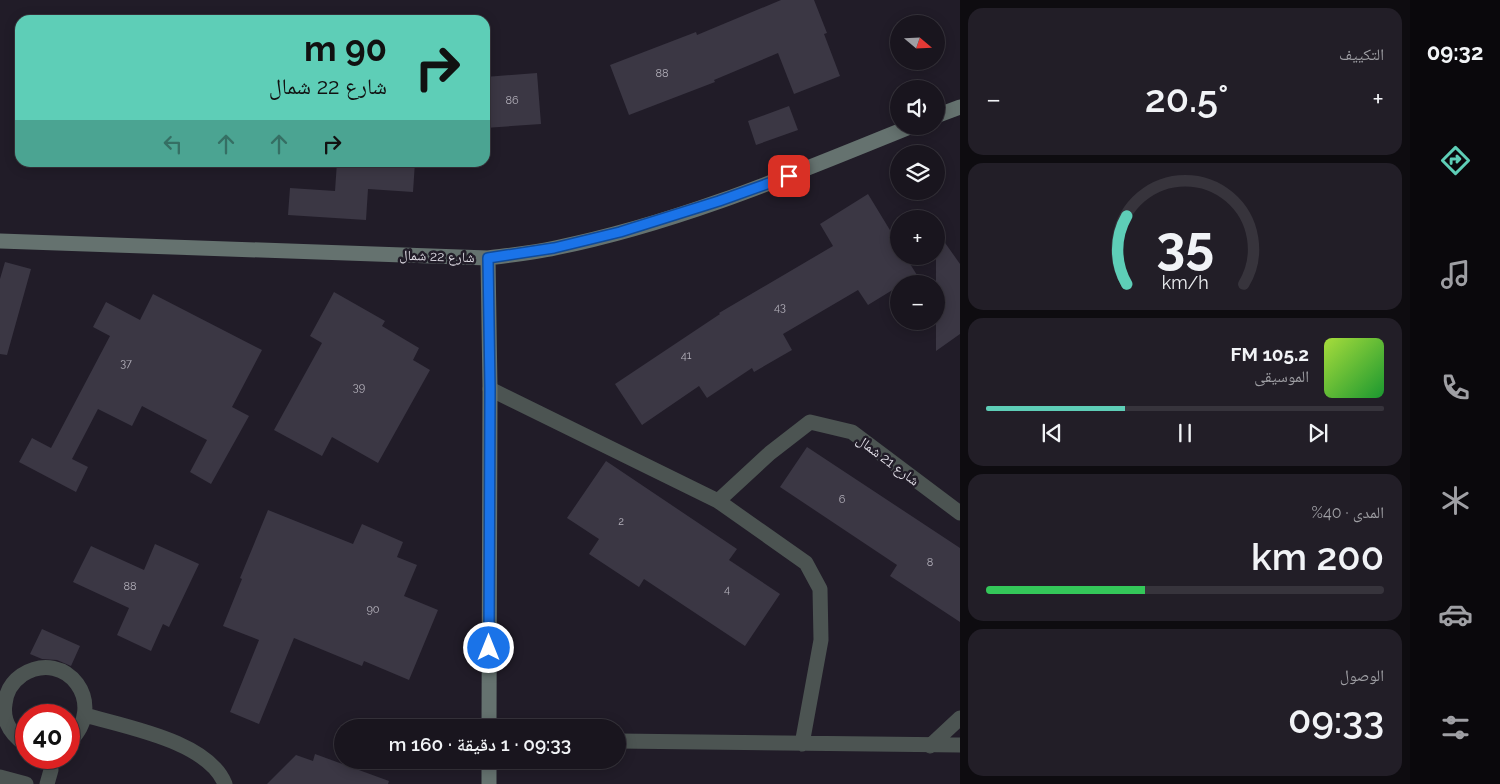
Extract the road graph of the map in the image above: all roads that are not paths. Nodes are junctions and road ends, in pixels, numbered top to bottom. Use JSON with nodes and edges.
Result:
{"nodes":[{"id":1,"x":960,"y":107,"type":"edge"},
{"id":2,"x":945,"y":113,"type":"edge"},
{"id":3,"x":890,"y":135,"type":"edge"},
{"id":4,"x":0,"y":241,"type":"edge"},
{"id":5,"x":488,"y":258,"type":"junction"},
{"id":6,"x":490,"y":389,"type":"junction"},
{"id":7,"x":718,"y":501,"type":"junction"},
{"id":8,"x":960,"y":513,"type":"edge"},
{"id":9,"x":2,"y":709,"type":"edge"},
{"id":10,"x":85,"y":715,"type":"junction"},
{"id":11,"x":960,"y":718,"type":"edge"},
{"id":12,"x":489,"y":719,"type":"edge"},
{"id":13,"x":80,"y":728,"type":"edge"},
{"id":14,"x":15,"y":737,"type":"edge"},
{"id":15,"x":626,"y":741,"type":"edge"},
{"id":16,"x":802,"y":744,"type":"junction"},
{"id":17,"x":960,"y":745,"type":"edge"},
{"id":18,"x":930,"y":746,"type":"junction"},
{"id":19,"x":51,"y":769,"type":"edge"},
{"id":20,"x":489,"y":769,"type":"edge"},
{"id":21,"x":0,"y":777,"type":"edge"},
{"id":22,"x":26,"y":784,"type":"edge"},
{"id":23,"x":47,"y":784,"type":"edge"},
{"id":24,"x":225,"y":784,"type":"edge"},
{"id":25,"x":489,"y":784,"type":"edge"}],
"edges":[{"from":1,"to":2,"type":"street"},
{"from":3,"to":5,"type":"street","name":"شارع 22 شمال"},
{"from":4,"to":5,"type":"street","name":"شارع 22 شمال"},
{"from":5,"to":6,"type":"street"},
{"from":6,"to":7,"type":"street"},
{"from":6,"to":12,"type":"street"},
{"from":7,"to":8,"type":"street","name":"شارع 21 شمال"},
{"from":7,"to":16,"type":"street"},
{"from":9,"to":10,"type":"street"},
{"from":9,"to":14,"type":"street"},
{"from":10,"to":13,"type":"street"},
{"from":10,"to":24,"type":"street"},
{"from":11,"to":18,"type":"street"},
{"from":15,"to":16,"type":"street"},
{"from":16,"to":18,"type":"street"},
{"from":17,"to":18,"type":"street"},
{"from":19,"to":23,"type":"street"},
{"from":20,"to":25,"type":"street"},
{"from":21,"to":22,"type":"street"}]}
